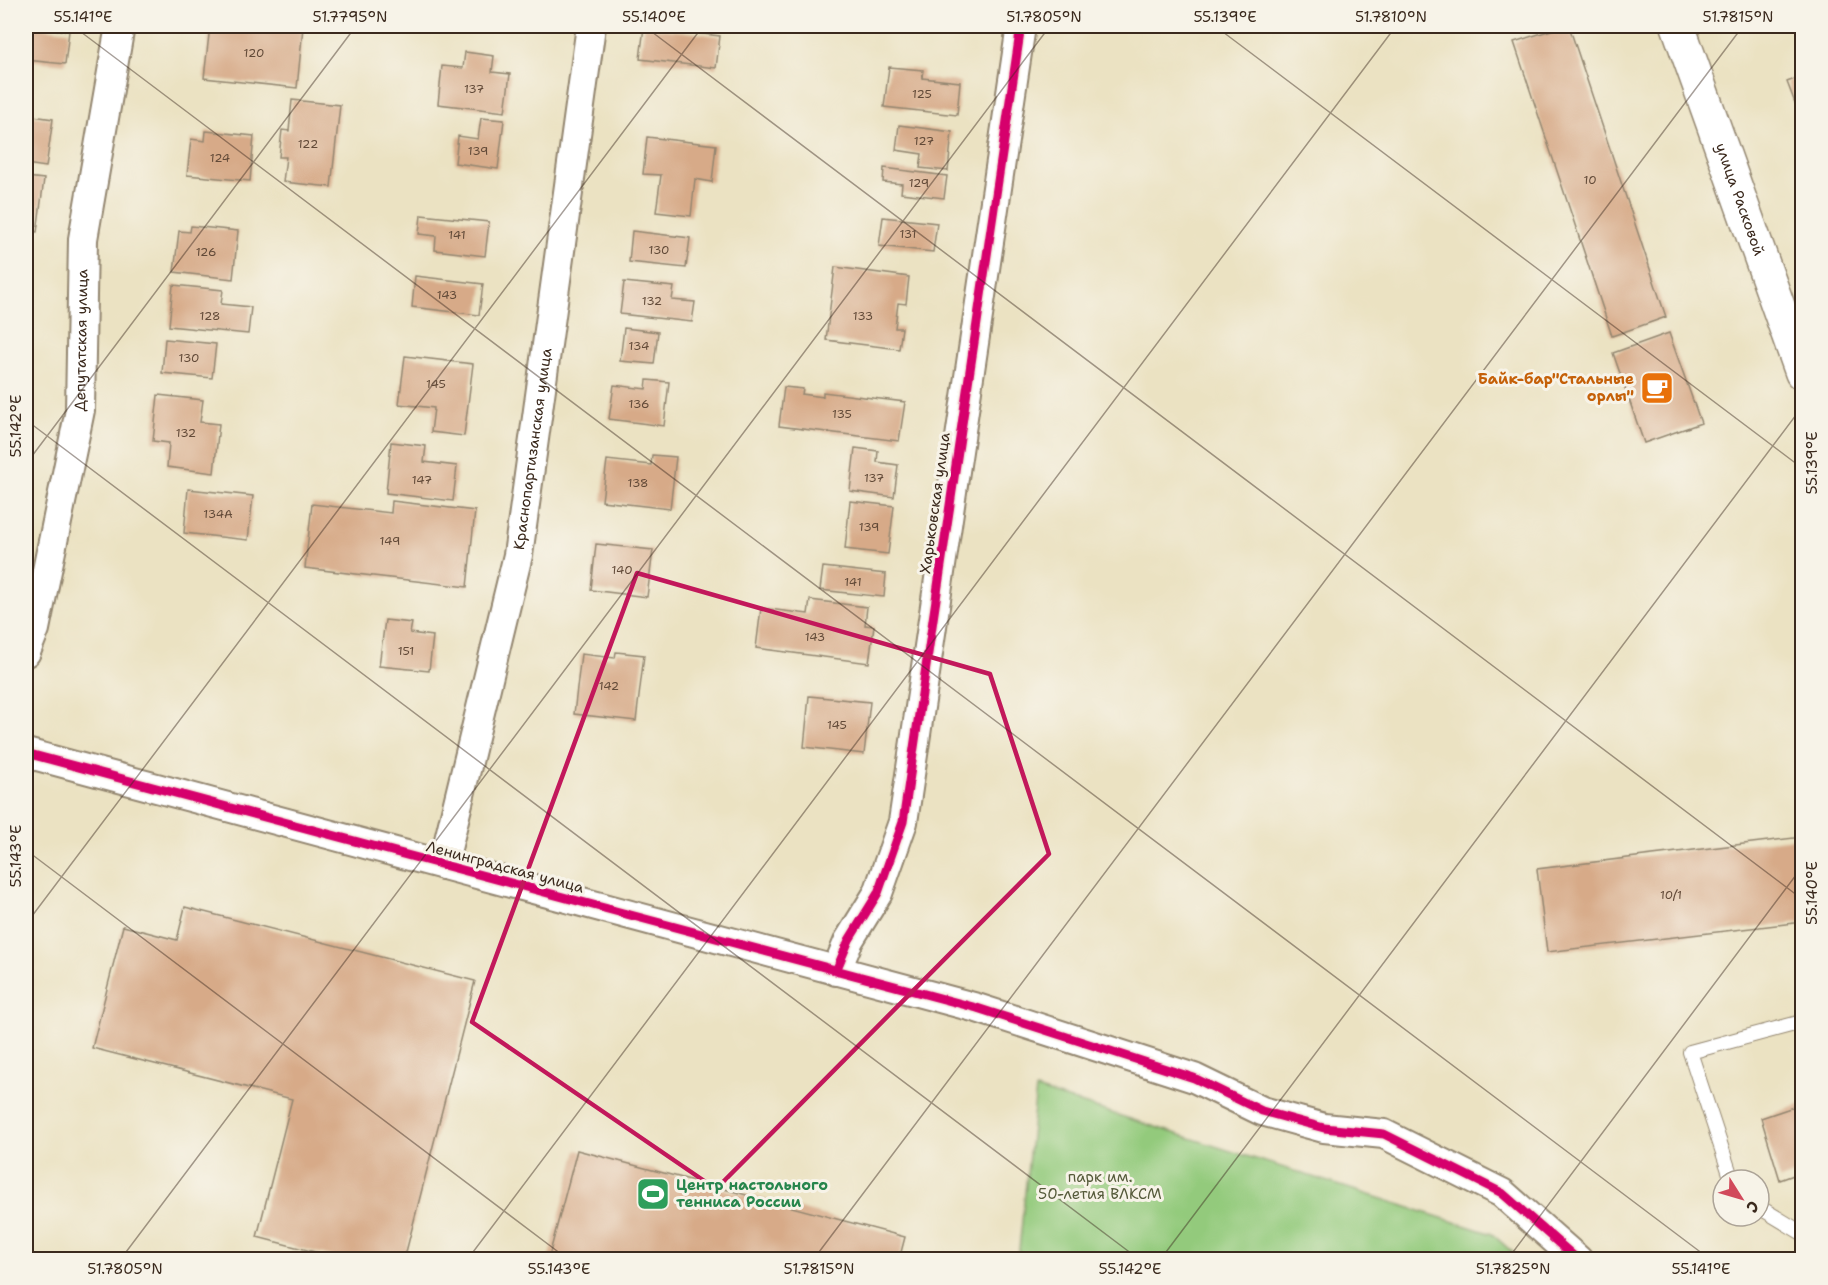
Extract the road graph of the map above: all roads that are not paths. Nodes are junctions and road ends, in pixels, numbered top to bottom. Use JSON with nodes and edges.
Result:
{"nodes":[{"id":1,"x":120,"y":26,"type":"edge"},
{"id":2,"x":591,"y":26,"type":"edge"},
{"id":3,"x":1021,"y":26,"type":"edge"},
{"id":4,"x":1678,"y":26,"type":"edge"},
{"id":5,"x":1803,"y":374,"type":"edge"},
{"id":6,"x":26,"y":652,"type":"edge"},
{"id":7,"x":26,"y":753,"type":"edge"},
{"id":8,"x":443,"y":865,"type":"junction"},
{"id":9,"x":836,"y":971,"type":"junction"},
{"id":10,"x":1803,"y":1022,"type":"edge"},
{"id":11,"x":1728,"y":1168,"type":"edge"},
{"id":12,"x":1771,"y":1215,"type":"edge"},
{"id":13,"x":1803,"y":1233,"type":"edge"},
{"id":14,"x":1578,"y":1260,"type":"edge"}],
"edges":[{"from":1,"to":6,"type":"street","name":"Депутатская улица"},
{"from":2,"to":8,"type":"street","name":"Краснопартизанская улица"},
{"from":3,"to":9,"type":"street","name":"Харьковская улица"},
{"from":4,"to":5,"type":"street","name":"улица Расковой"},
{"from":7,"to":8,"type":"street","name":"Ленинградская улица"},
{"from":8,"to":9,"type":"street","name":"Ленинградская улица"},
{"from":9,"to":14,"type":"street","name":"Ленинградская улица"},
{"from":10,"to":11,"type":"lane"},
{"from":12,"to":13,"type":"lane"}]}
